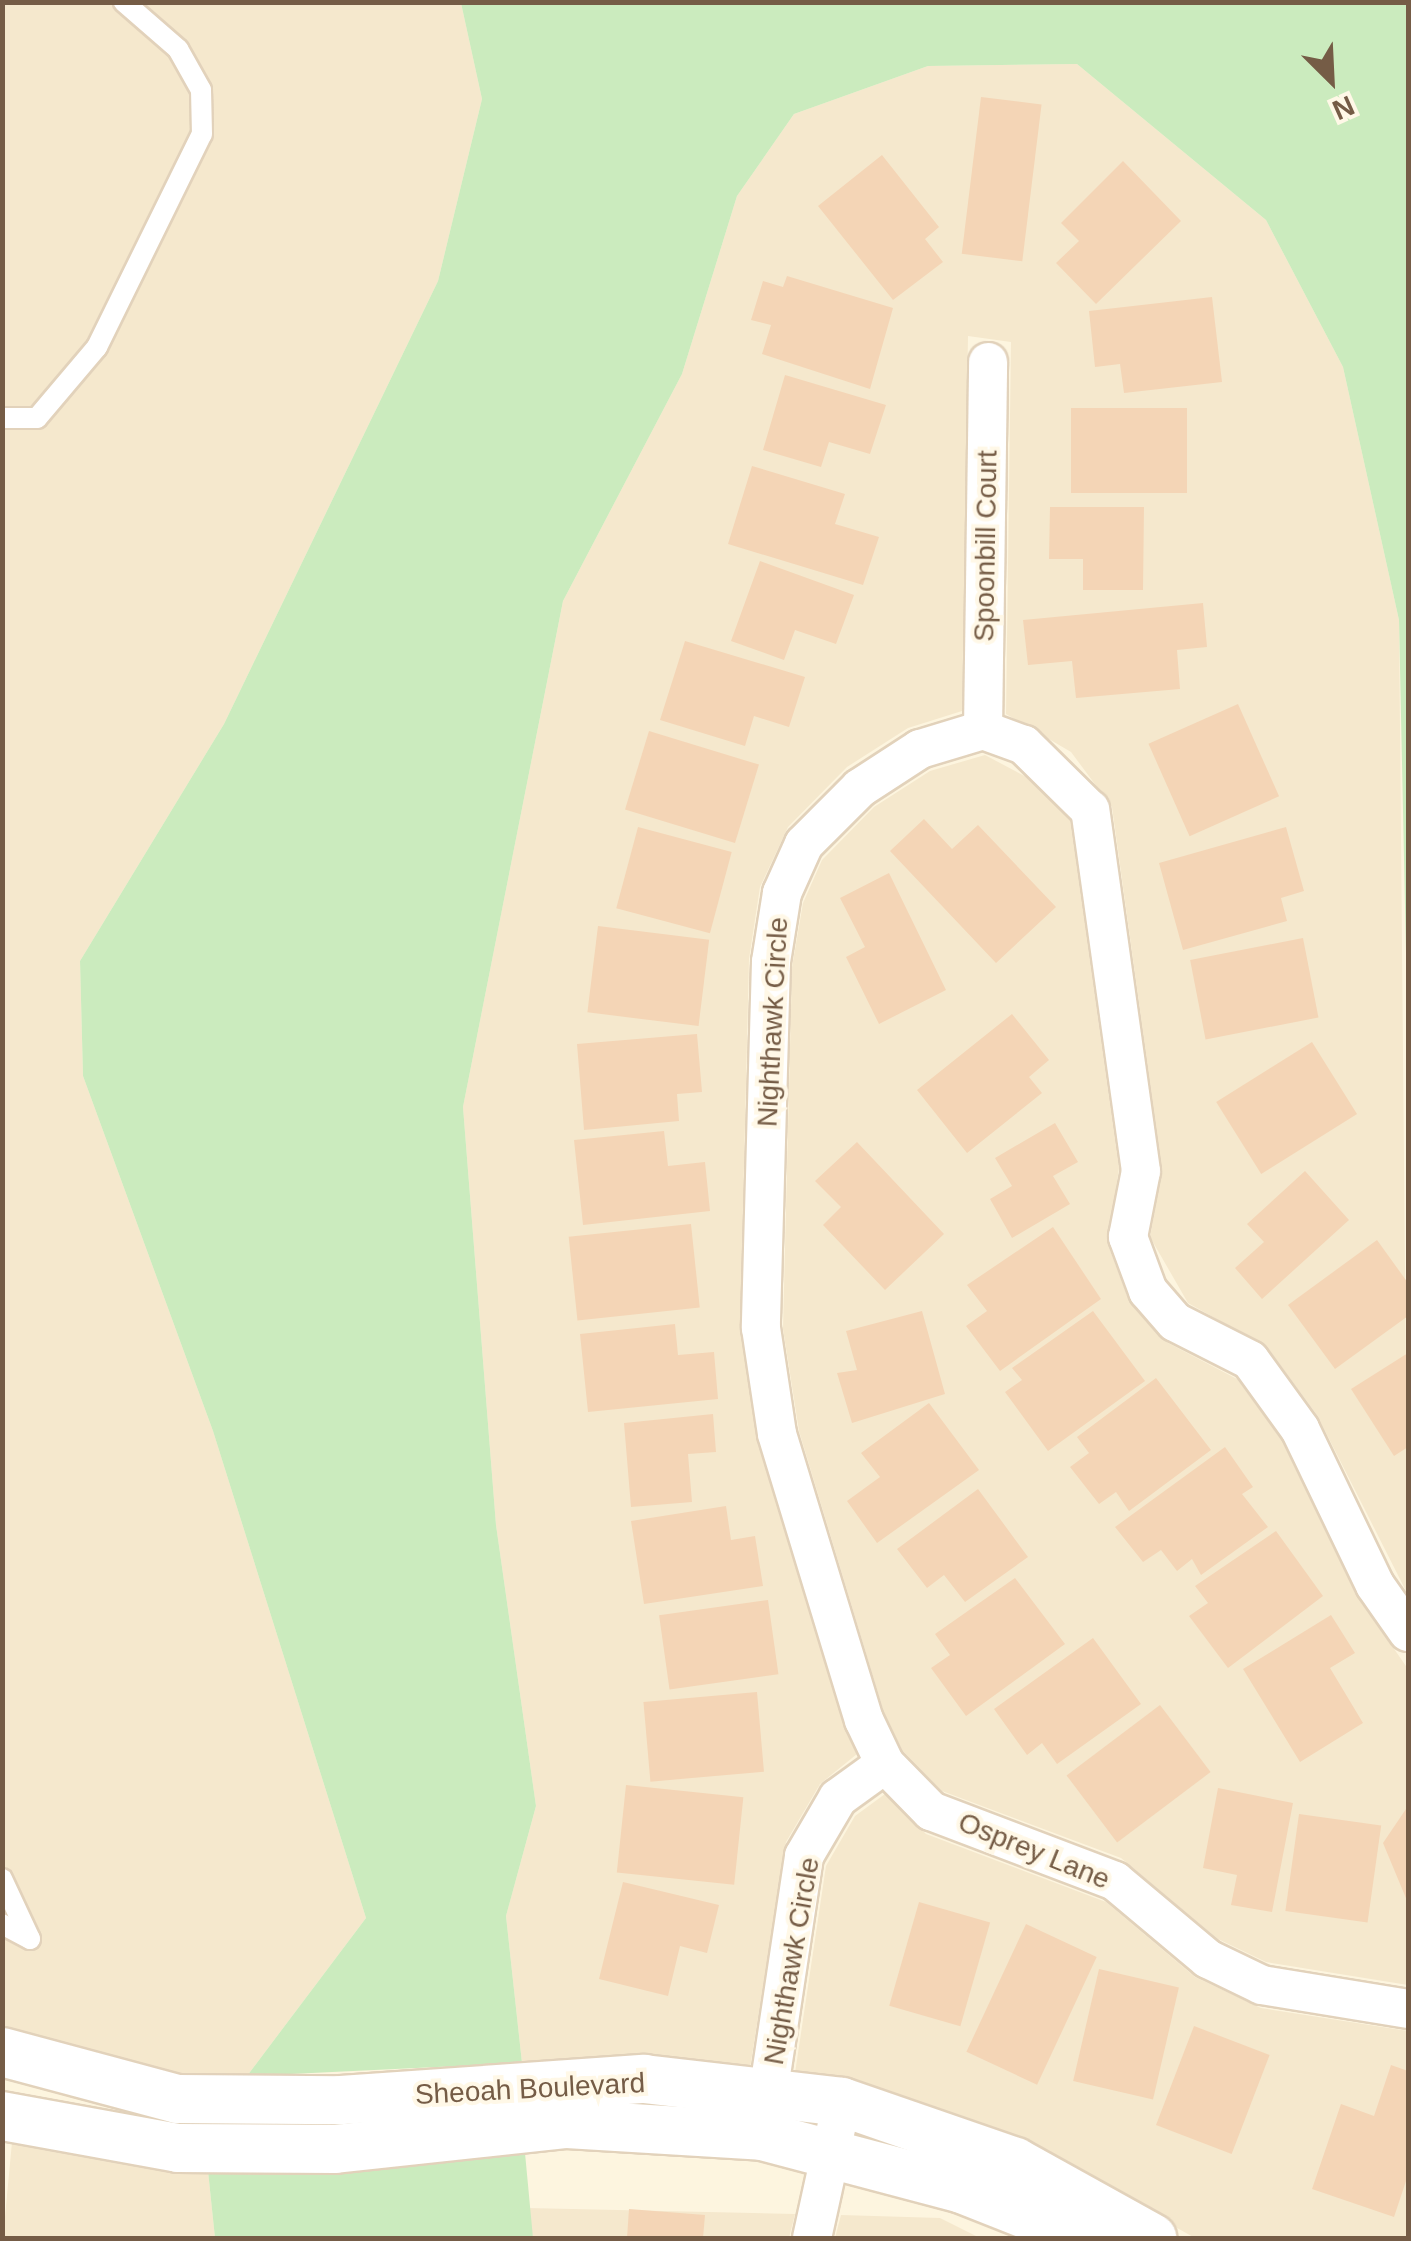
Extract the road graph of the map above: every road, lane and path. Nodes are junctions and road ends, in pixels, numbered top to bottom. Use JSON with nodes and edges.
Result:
{"nodes":[{"id":1,"x":124,"y":2,"type":"edge"},
{"id":2,"x":988,"y":362,"type":"dead end"},
{"id":3,"x":2,"y":418,"type":"edge"},
{"id":4,"x":983,"y":730,"type":"junction"},
{"id":5,"x":1408,"y":1632,"type":"edge"},
{"id":6,"x":884,"y":1764,"type":"junction"},
{"id":7,"x":2,"y":1879,"type":"edge"},
{"id":8,"x":2,"y":1924,"type":"edge"},
{"id":9,"x":1408,"y":2008,"type":"edge"},
{"id":10,"x":3,"y":2054,"type":"edge"},
{"id":11,"x":842,"y":2102,"type":"junction"},
{"id":12,"x":765,"y":2115,"type":"junction"},
{"id":13,"x":2,"y":2116,"type":"edge"},
{"id":14,"x":834,"y":2154,"type":"junction"},
{"id":15,"x":812,"y":2238,"type":"edge"},
{"id":16,"x":1086,"y":2238,"type":"edge"},
{"id":17,"x":1152,"y":2238,"type":"edge"}],
"edges":[{"from":1,"to":3,"type":"lane"},
{"from":2,"to":4,"type":"street","name":"Spoonbill Court"},
{"from":4,"to":5,"type":"street"},
{"from":4,"to":6,"type":"street","name":"Nighthawk Circle"},
{"from":6,"to":9,"type":"street","name":"Osprey Lane"},
{"from":6,"to":12,"type":"street","name":"Nighthawk Circle"},
{"from":7,"to":8,"type":"lane"},
{"from":10,"to":12,"type":"street","name":"Sheoah Boulevard"},
{"from":11,"to":12,"type":"street","name":"Sheoah Boulevard"},
{"from":11,"to":14,"type":"street"},
{"from":11,"to":17,"type":"street","name":"Sheoah Boulevard"},
{"from":12,"to":13,"type":"street","name":"Sheoah Boulevard"},
{"from":12,"to":14,"type":"street","name":"Sheoah Boulevard"},
{"from":14,"to":15,"type":"street"},
{"from":14,"to":16,"type":"street","name":"Sheoah Boulevard"}]}
